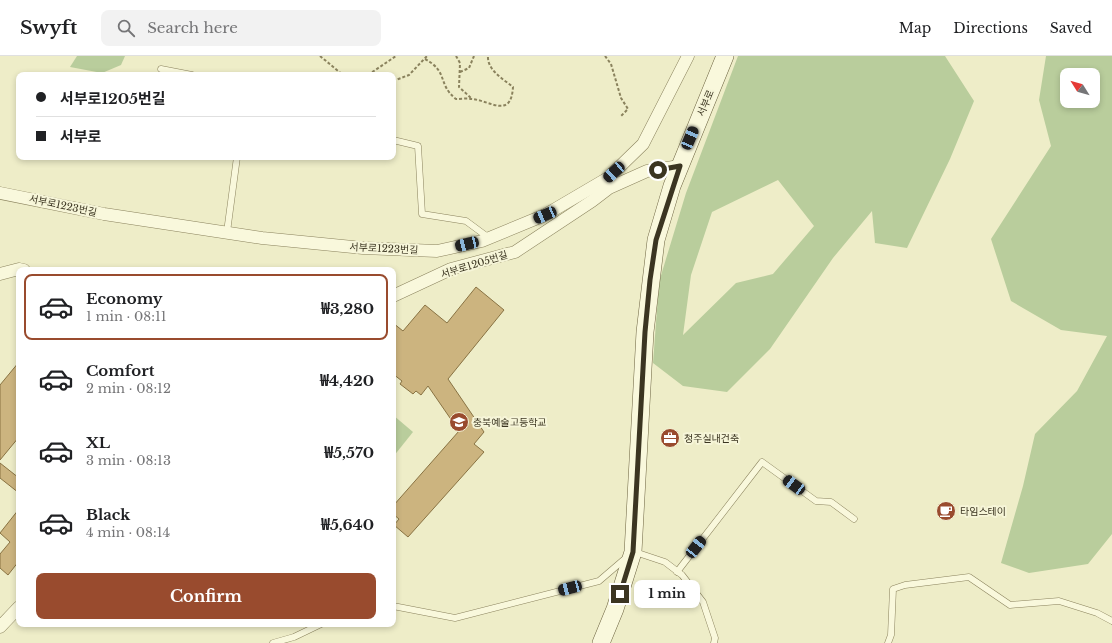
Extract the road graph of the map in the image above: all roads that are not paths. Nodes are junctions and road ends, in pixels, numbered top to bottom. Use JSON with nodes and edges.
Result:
{"nodes":[{"id":1,"x":688,"y":56,"type":"edge"},
{"id":2,"x":725,"y":56,"type":"edge"},
{"id":3,"x":161,"y":69,"type":"dead end"},
{"id":4,"x":176,"y":72,"type":"edge"},
{"id":5,"x":396,"y":141,"type":"edge"},
{"id":6,"x":237,"y":160,"type":"edge"},
{"id":7,"x":680,"y":166,"type":"junction"},
{"id":8,"x":0,"y":192,"type":"edge"},
{"id":9,"x":548,"y":213,"type":"junction"},
{"id":10,"x":554,"y":226,"type":"junction"},
{"id":11,"x":227,"y":232,"type":"junction"},
{"id":12,"x":489,"y":238,"type":"junction"},
{"id":13,"x":16,"y":270,"type":"edge"},
{"id":14,"x":0,"y":274,"type":"edge"},
{"id":15,"x":396,"y":295,"type":"edge"},
{"id":16,"x":854,"y":519,"type":"dead end"},
{"id":17,"x":633,"y":552,"type":"junction"},
{"id":18,"x":677,"y":572,"type":"junction"},
{"id":19,"x":396,"y":607,"type":"edge"},
{"id":20,"x":16,"y":610,"type":"edge"},
{"id":21,"x":1112,"y":622,"type":"edge"},
{"id":22,"x":315,"y":627,"type":"edge"},
{"id":23,"x":0,"y":628,"type":"edge"},
{"id":24,"x":273,"y":643,"type":"edge"},
{"id":25,"x":602,"y":643,"type":"edge"},
{"id":26,"x":714,"y":643,"type":"edge"},
{"id":27,"x":888,"y":643,"type":"edge"}],
"edges":[{"from":1,"to":9,"type":"street","name":"서부로1223번길"},
{"from":2,"to":7,"type":"main road","name":"서부로"},
{"from":3,"to":4,"type":"lane"},
{"from":5,"to":12,"type":"lane"},
{"from":6,"to":11,"type":"lane"},
{"from":7,"to":10,"type":"street","name":"서부로1205번길"},
{"from":7,"to":17,"type":"main road","name":"서부로"},
{"from":8,"to":11,"type":"street","name":"서부로1223번길"},
{"from":9,"to":10,"type":"street"},
{"from":9,"to":12,"type":"street","name":"서부로1223번길"},
{"from":10,"to":15,"type":"street","name":"서부로1205번길"},
{"from":11,"to":12,"type":"street","name":"서부로1223번길"},
{"from":13,"to":14,"type":"street"},
{"from":16,"to":18,"type":"lane"},
{"from":17,"to":18,"type":"lane"},
{"from":17,"to":19,"type":"lane"},
{"from":17,"to":25,"type":"main road","name":"서부로"},
{"from":18,"to":26,"type":"lane"},
{"from":20,"to":23,"type":"street"},
{"from":21,"to":27,"type":"lane"},
{"from":22,"to":24,"type":"lane"}]}
